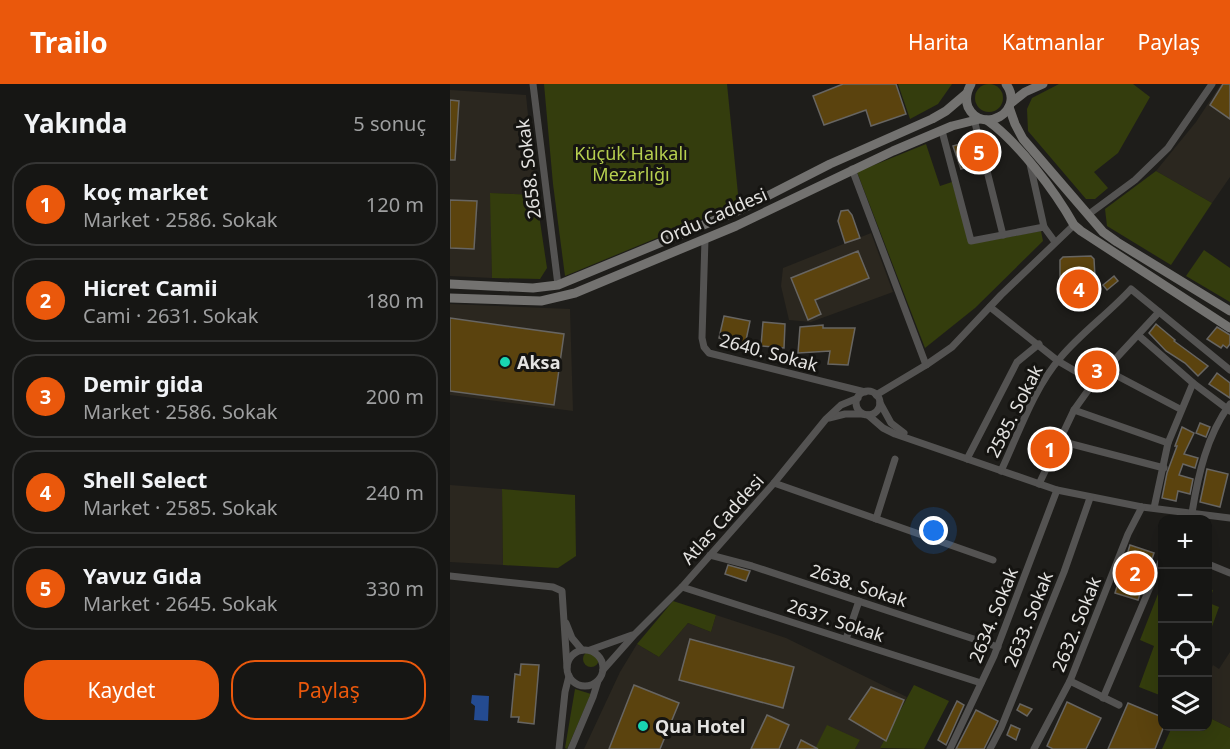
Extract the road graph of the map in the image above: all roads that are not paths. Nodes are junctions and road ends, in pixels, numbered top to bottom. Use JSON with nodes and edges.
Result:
{"nodes":[{"id":1,"x":534,"y":84,"type":"edge"},
{"id":2,"x":1006,"y":84,"type":"edge"},
{"id":3,"x":1043,"y":84,"type":"edge"},
{"id":4,"x":1212,"y":84,"type":"edge"},
{"id":5,"x":968,"y":88,"type":"edge"},
{"id":6,"x":1010,"y":105,"type":"junction"},
{"id":7,"x":980,"y":119,"type":"junction"},
{"id":8,"x":942,"y":130,"type":"junction"},
{"id":9,"x":1030,"y":164,"type":"junction"},
{"id":10,"x":852,"y":169,"type":"junction"},
{"id":11,"x":1087,"y":212,"type":"junction"},
{"id":12,"x":1074,"y":224,"type":"junction"},
{"id":13,"x":1044,"y":227,"type":"junction"},
{"id":14,"x":1003,"y":235,"type":"junction"},
{"id":15,"x":705,"y":239,"type":"junction"},
{"id":16,"x":1055,"y":242,"type":"junction"},
{"id":17,"x":450,"y":285,"type":"edge"},
{"id":18,"x":558,"y":285,"type":"junction"},
{"id":19,"x":450,"y":298,"type":"edge"},
{"id":20,"x":990,"y":307,"type":"junction"},
{"id":21,"x":1230,"y":311,"type":"edge"},
{"id":22,"x":1159,"y":312,"type":"junction"},
{"id":23,"x":1230,"y":328,"type":"edge"},
{"id":24,"x":1138,"y":335,"type":"junction"},
{"id":25,"x":1038,"y":344,"type":"junction"},
{"id":26,"x":1058,"y":361,"type":"junction"},
{"id":27,"x":926,"y":365,"type":"junction"},
{"id":28,"x":1106,"y":370,"type":"junction"},
{"id":29,"x":1230,"y":370,"type":"edge"},
{"id":30,"x":1094,"y":382,"type":"junction"},
{"id":31,"x":1192,"y":383,"type":"junction"},
{"id":32,"x":865,"y":392,"type":"junction"},
{"id":33,"x":876,"y":395,"type":"junction"},
{"id":34,"x":858,"y":398,"type":"junction"},
{"id":35,"x":880,"y":403,"type":"junction"},
{"id":36,"x":1229,"y":408,"type":"edge"},
{"id":37,"x":1180,"y":409,"type":"junction"},
{"id":38,"x":1074,"y":410,"type":"junction"},
{"id":39,"x":866,"y":415,"type":"junction"},
{"id":40,"x":826,"y":419,"type":"junction"},
{"id":41,"x":1059,"y":441,"type":"junction"},
{"id":42,"x":923,"y":442,"type":"junction"},
{"id":43,"x":1168,"y":443,"type":"junction"},
{"id":44,"x":895,"y":459,"type":"dead end"},
{"id":45,"x":967,"y":459,"type":"junction"},
{"id":46,"x":1164,"y":468,"type":"junction"},
{"id":47,"x":1000,"y":471,"type":"junction"},
{"id":48,"x":774,"y":483,"type":"junction"},
{"id":49,"x":1039,"y":484,"type":"junction"},
{"id":50,"x":1057,"y":490,"type":"junction"},
{"id":51,"x":1090,"y":498,"type":"junction"},
{"id":52,"x":1142,"y":507,"type":"junction"},
{"id":53,"x":1154,"y":508,"type":"junction"},
{"id":54,"x":1182,"y":512,"type":"junction"},
{"id":55,"x":1192,"y":513,"type":"junction"},
{"id":56,"x":1181,"y":515,"type":"edge"},
{"id":57,"x":1230,"y":517,"type":"edge"},
{"id":58,"x":876,"y":519,"type":"junction"},
{"id":59,"x":710,"y":555,"type":"junction"},
{"id":60,"x":993,"y":560,"type":"dead end"},
{"id":61,"x":1212,"y":566,"type":"edge"},
{"id":62,"x":1158,"y":568,"type":"edge"},
{"id":63,"x":1230,"y":573,"type":"edge"},
{"id":64,"x":450,"y":576,"type":"edge"},
{"id":65,"x":681,"y":587,"type":"junction"},
{"id":66,"x":859,"y":601,"type":"junction"},
{"id":67,"x":564,"y":618,"type":"junction"},
{"id":68,"x":634,"y":634,"type":"junction"},
{"id":69,"x":846,"y":639,"type":"junction"},
{"id":70,"x":998,"y":647,"type":"junction"},
{"id":71,"x":582,"y":650,"type":"junction"},
{"id":72,"x":590,"y":650,"type":"junction"},
{"id":73,"x":567,"y":666,"type":"junction"},
{"id":74,"x":603,"y":670,"type":"junction"},
{"id":75,"x":569,"y":676,"type":"junction"},
{"id":76,"x":598,"y":681,"type":"junction"},
{"id":77,"x":1070,"y":681,"type":"junction"},
{"id":78,"x":981,"y":683,"type":"junction"},
{"id":79,"x":1103,"y":698,"type":"junction"},
{"id":80,"x":1119,"y":705,"type":"dead end"},
{"id":81,"x":559,"y":749,"type":"edge"},
{"id":82,"x":571,"y":749,"type":"edge"},
{"id":83,"x":950,"y":749,"type":"edge"},
{"id":84,"x":990,"y":749,"type":"edge"},
{"id":85,"x":1034,"y":749,"type":"edge"}],
"edges":[{"from":1,"to":18,"type":"street","name":"2658. Sokak"},
{"from":2,"to":6,"type":"main road"},
{"from":3,"to":6,"type":"main road"},
{"from":4,"to":11,"type":"street"},
{"from":5,"to":7,"type":"main road"},
{"from":5,"to":18,"type":"main road","name":"Ordu Caddesi"},
{"from":6,"to":7,"type":"main road","name":"Ordu Caddesi"},
{"from":6,"to":11,"type":"main road"},
{"from":7,"to":8,"type":"main road","name":"Ordu Caddesi"},
{"from":7,"to":9,"type":"main road"},
{"from":7,"to":14,"type":"street"},
{"from":8,"to":10,"type":"main road","name":"Ordu Caddesi"},
{"from":8,"to":14,"type":"street"},
{"from":9,"to":12,"type":"main road"},
{"from":9,"to":13,"type":"street"},
{"from":10,"to":15,"type":"main road","name":"Ordu Caddesi"},
{"from":10,"to":27,"type":"street"},
{"from":11,"to":12,"type":"main road"},
{"from":11,"to":21,"type":"main road"},
{"from":12,"to":16,"type":"street"},
{"from":12,"to":23,"type":"main road"},
{"from":13,"to":14,"type":"street"},
{"from":13,"to":16,"type":"street"},
{"from":15,"to":19,"type":"main road","name":"Ordu Caddesi"},
{"from":15,"to":32,"type":"street","name":"2640. Sokak"},
{"from":16,"to":20,"type":"street"},
{"from":17,"to":18,"type":"main road","name":"Ordu Caddesi"},
{"from":20,"to":25,"type":"street"},
{"from":20,"to":27,"type":"street"},
{"from":22,"to":24,"type":"street"},
{"from":22,"to":26,"type":"street","name":"2585. Sokak"},
{"from":22,"to":29,"type":"street"},
{"from":24,"to":28,"type":"street"},
{"from":24,"to":31,"type":"street"},
{"from":25,"to":26,"type":"street"},
{"from":25,"to":45,"type":"street"},
{"from":26,"to":30,"type":"street"},
{"from":26,"to":47,"type":"street","name":"2585. Sokak"},
{"from":27,"to":33,"type":"street"},
{"from":28,"to":30,"type":"street"},
{"from":28,"to":37,"type":"street"},
{"from":30,"to":38,"type":"street"},
{"from":31,"to":36,"type":"street"},
{"from":31,"to":37,"type":"street"},
{"from":32,"to":33,"type":"street"},
{"from":32,"to":34,"type":"street"},
{"from":33,"to":35,"type":"street"},
{"from":34,"to":39,"type":"street"},
{"from":34,"to":40,"type":"street","name":"Atlas Caddesi"},
{"from":35,"to":39,"type":"street"},
{"from":35,"to":42,"type":"street"},
{"from":36,"to":55,"type":"street"},
{"from":37,"to":43,"type":"street"},
{"from":38,"to":41,"type":"street"},
{"from":38,"to":43,"type":"street"},
{"from":39,"to":40,"type":"street"},
{"from":39,"to":42,"type":"street"},
{"from":40,"to":48,"type":"street","name":"Atlas Caddesi"},
{"from":41,"to":46,"type":"street"},
{"from":41,"to":49,"type":"street"},
{"from":42,"to":45,"type":"street"},
{"from":43,"to":46,"type":"street"},
{"from":44,"to":58,"type":"street"},
{"from":45,"to":47,"type":"street"},
{"from":46,"to":53,"type":"street"},
{"from":47,"to":49,"type":"street"},
{"from":48,"to":58,"type":"street"},
{"from":48,"to":59,"type":"street","name":"Atlas Caddesi"},
{"from":49,"to":50,"type":"street"},
{"from":50,"to":51,"type":"street"},
{"from":50,"to":70,"type":"street","name":"2634. Sokak"},
{"from":51,"to":52,"type":"street"},
{"from":51,"to":84,"type":"street","name":"2633. Sokak"},
{"from":52,"to":53,"type":"street"},
{"from":52,"to":77,"type":"street","name":"2632. Sokak"},
{"from":53,"to":54,"type":"street"},
{"from":54,"to":55,"type":"street"},
{"from":54,"to":56,"type":"street"},
{"from":55,"to":57,"type":"street"},
{"from":58,"to":60,"type":"street"},
{"from":59,"to":65,"type":"street","name":"Atlas Caddesi"},
{"from":59,"to":66,"type":"street","name":"2638. Sokak"},
{"from":61,"to":63,"type":"street"},
{"from":62,"to":79,"type":"street"},
{"from":64,"to":67,"type":"street"},
{"from":65,"to":68,"type":"street","name":"Atlas Caddesi"},
{"from":65,"to":69,"type":"street","name":"2637. Sokak"},
{"from":66,"to":69,"type":"street"},
{"from":66,"to":70,"type":"street","name":"2638. Sokak"},
{"from":67,"to":71,"type":"street"},
{"from":67,"to":73,"type":"street"},
{"from":68,"to":72,"type":"street","name":"Atlas Caddesi"},
{"from":68,"to":74,"type":"street","name":"Atlas Caddesi"},
{"from":69,"to":78,"type":"street","name":"2637. Sokak"},
{"from":70,"to":78,"type":"street","name":"2634. Sokak"},
{"from":71,"to":72,"type":"street"},
{"from":71,"to":73,"type":"street"},
{"from":72,"to":74,"type":"street"},
{"from":73,"to":75,"type":"street"},
{"from":74,"to":76,"type":"street"},
{"from":75,"to":76,"type":"street"},
{"from":75,"to":81,"type":"street"},
{"from":76,"to":82,"type":"street"},
{"from":77,"to":79,"type":"street"},
{"from":77,"to":85,"type":"street","name":"2632. Sokak"},
{"from":78,"to":83,"type":"street","name":"2634. Sokak"},
{"from":79,"to":80,"type":"street"}]}
